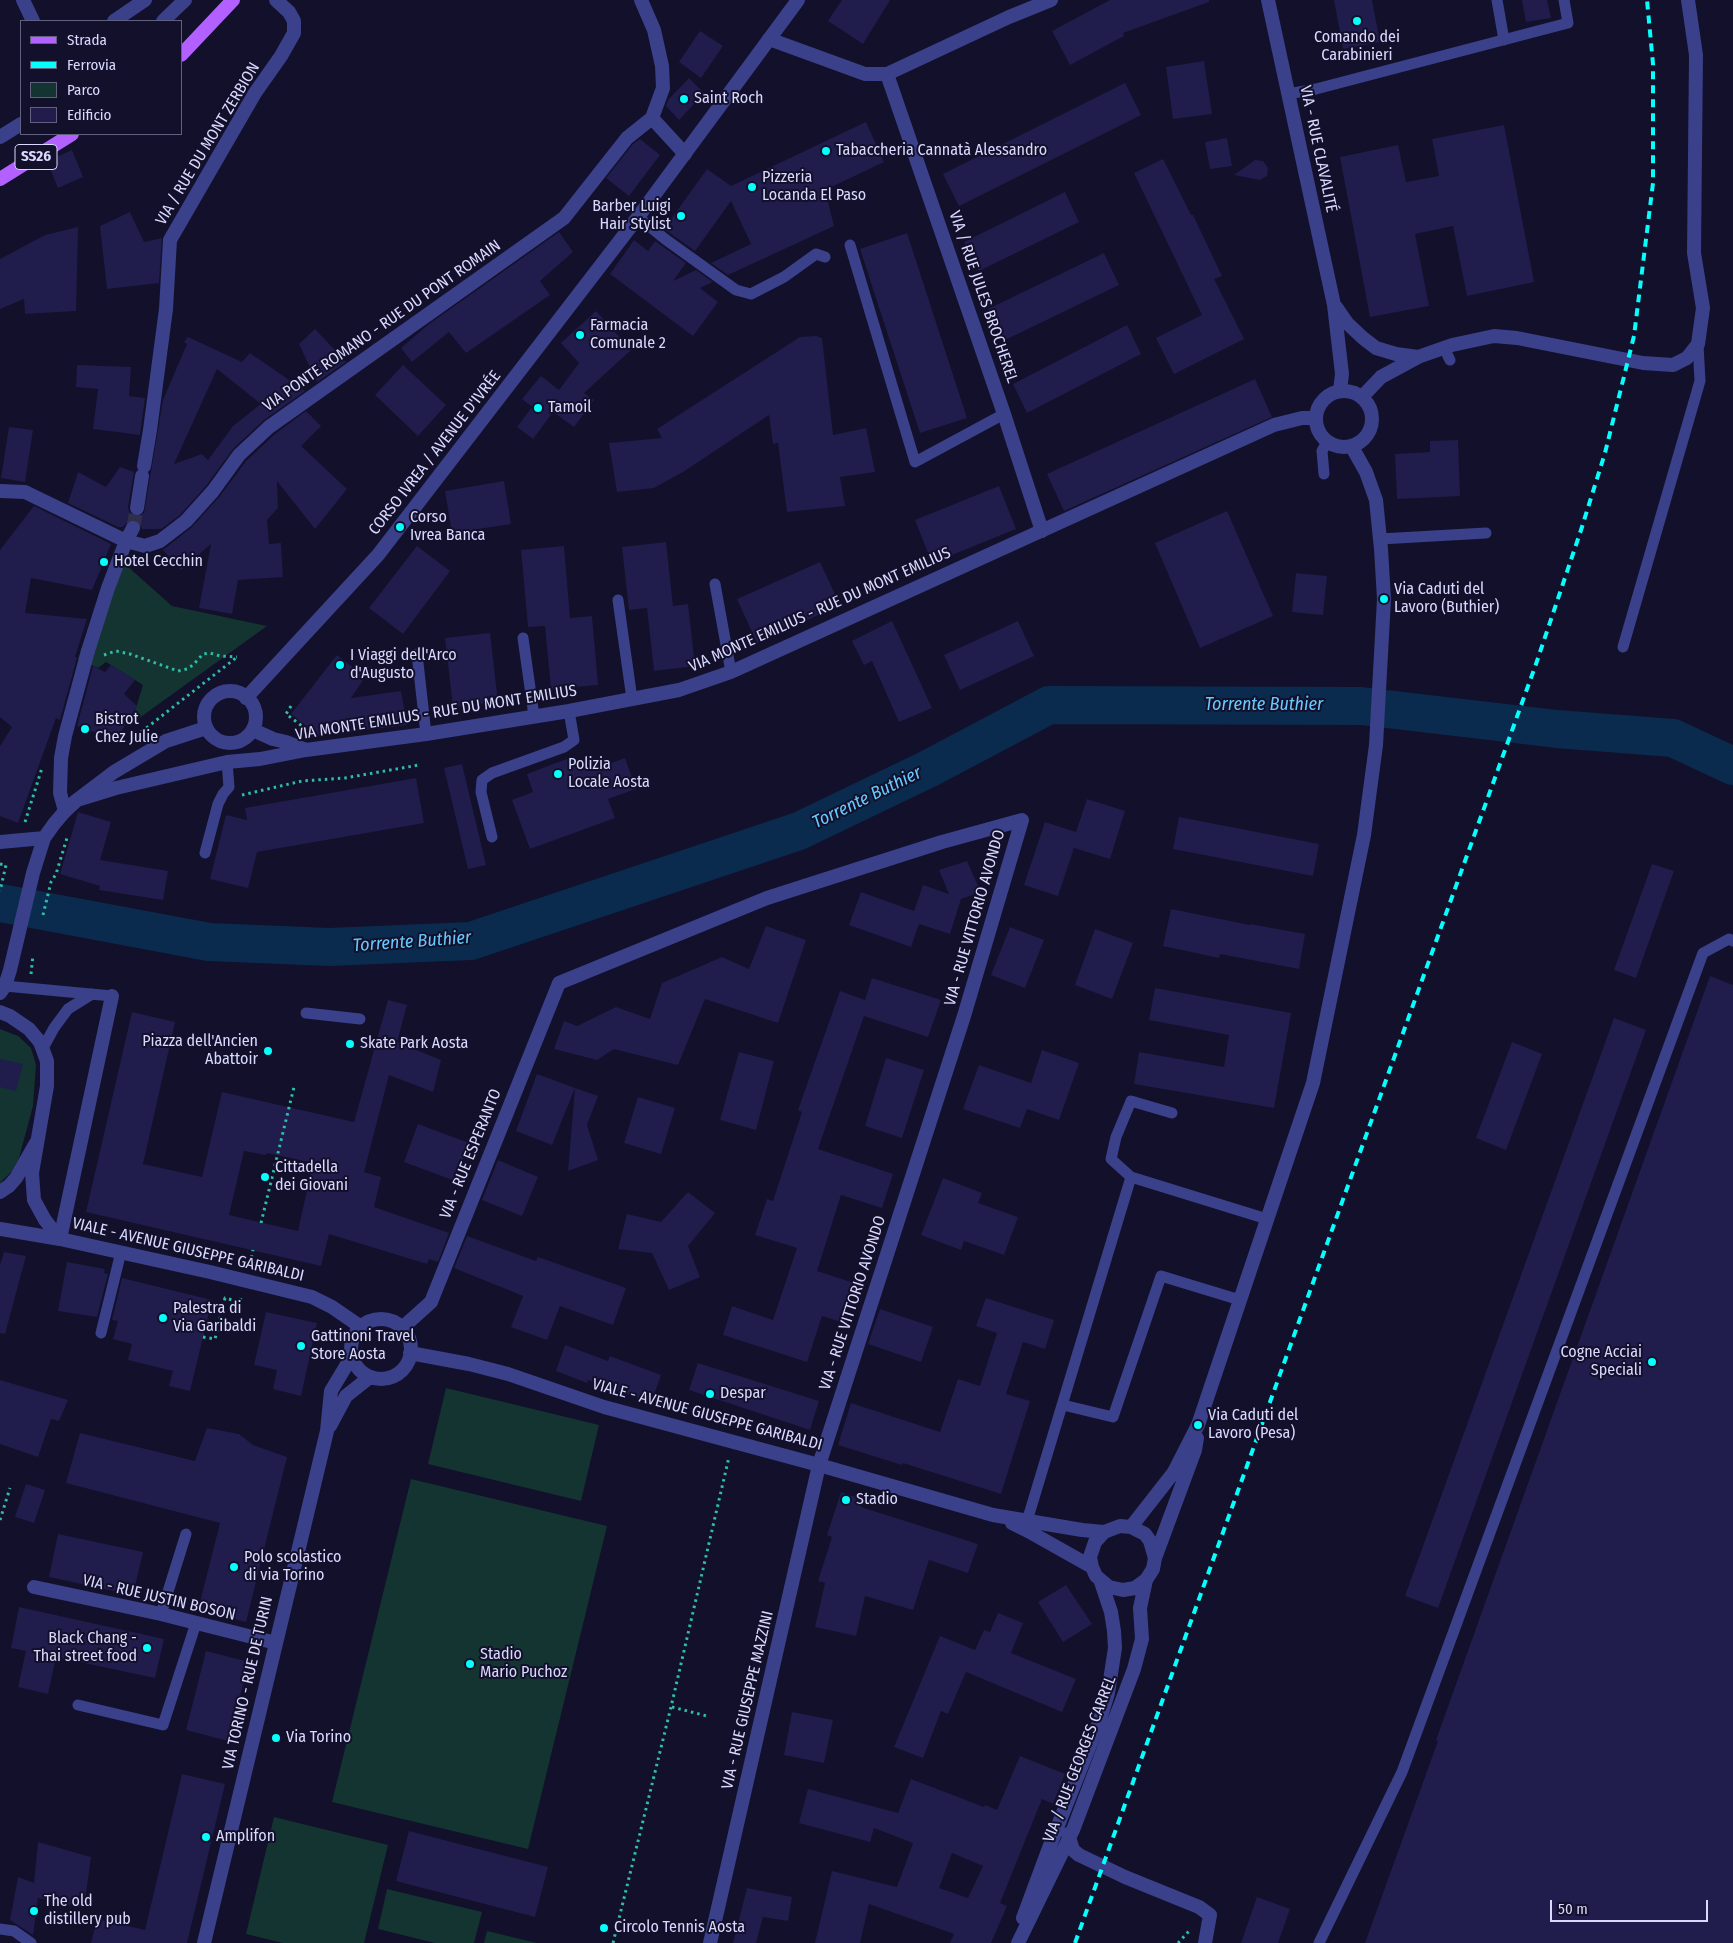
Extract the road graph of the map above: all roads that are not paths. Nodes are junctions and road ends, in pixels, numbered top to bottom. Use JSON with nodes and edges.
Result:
{"nodes":[{"id":1,"x":23,"y":0,"type":"edge"},
{"id":2,"x":145,"y":0,"type":"edge"},
{"id":3,"x":185,"y":0,"type":"edge"},
{"id":4,"x":233,"y":0,"type":"edge"},
{"id":5,"x":276,"y":0,"type":"edge"},
{"id":6,"x":641,"y":0,"type":"edge"},
{"id":7,"x":798,"y":0,"type":"edge"},
{"id":8,"x":1051,"y":0,"type":"edge"},
{"id":9,"x":1268,"y":0,"type":"edge"},
{"id":10,"x":1497,"y":0,"type":"edge"},
{"id":11,"x":1564,"y":0,"type":"edge"},
{"id":12,"x":1688,"y":0,"type":"edge"},
{"id":13,"x":33,"y":20,"type":"edge"},
{"id":14,"x":115,"y":20,"type":"edge"},
{"id":15,"x":164,"y":20,"type":"edge"},
{"id":16,"x":769,"y":39,"type":"junction"},
{"id":17,"x":1504,"y":40,"type":"junction"},
{"id":18,"x":182,"y":54,"type":"edge"},
{"id":19,"x":887,"y":74,"type":"junction"},
{"id":20,"x":1288,"y":94,"type":"junction"},
{"id":21,"x":652,"y":118,"type":"junction"},
{"id":22,"x":20,"y":125,"type":"edge"},
{"id":23,"x":70,"y":135,"type":"edge"},
{"id":24,"x":0,"y":137,"type":"edge"},
{"id":25,"x":685,"y":154,"type":"junction"},
{"id":26,"x":0,"y":179,"type":"edge"},
{"id":27,"x":638,"y":217,"type":"junction"},
{"id":28,"x":850,"y":246,"type":"dead end"},
{"id":29,"x":825,"y":258,"type":"dead end"},
{"id":30,"x":1334,"y":305,"type":"junction"},
{"id":31,"x":1698,"y":344,"type":"junction"},
{"id":32,"x":1418,"y":357,"type":"junction"},
{"id":33,"x":1340,"y":391,"type":"junction"},
{"id":34,"x":1362,"y":397,"type":"junction"},
{"id":35,"x":1004,"y":414,"type":"junction"},
{"id":36,"x":1316,"y":418,"type":"junction"},
{"id":37,"x":1327,"y":442,"type":"junction"},
{"id":38,"x":1352,"y":447,"type":"junction"},
{"id":39,"x":1324,"y":474,"type":"dead end"},
{"id":40,"x":0,"y":491,"type":"edge"},
{"id":41,"x":137,"y":508,"type":"tunnel mouth"},
{"id":42,"x":133,"y":528,"type":"tunnel mouth"},
{"id":43,"x":1042,"y":531,"type":"junction"},
{"id":44,"x":1486,"y":533,"type":"dead end"},
{"id":45,"x":1380,"y":539,"type":"junction"},
{"id":46,"x":126,"y":541,"type":"junction"},
{"id":47,"x":714,"y":584,"type":"dead end"},
{"id":48,"x":618,"y":600,"type":"dead end"},
{"id":49,"x":523,"y":638,"type":"dead end"},
{"id":50,"x":1623,"y":647,"type":"dead end"},
{"id":51,"x":417,"y":654,"type":"dead end"},
{"id":52,"x":731,"y":672,"type":"junction"},
{"id":53,"x":246,"y":698,"type":"junction"},
{"id":54,"x":632,"y":699,"type":"junction"},
{"id":55,"x":569,"y":711,"type":"junction"},
{"id":56,"x":534,"y":716,"type":"junction"},
{"id":57,"x":206,"y":728,"type":"junction"},
{"id":58,"x":252,"y":730,"type":"junction"},
{"id":59,"x":426,"y":734,"type":"junction"},
{"id":60,"x":306,"y":750,"type":"junction"},
{"id":61,"x":227,"y":762,"type":"junction"},
{"id":62,"x":77,"y":800,"type":"junction"},
{"id":63,"x":65,"y":811,"type":"junction"},
{"id":64,"x":44,"y":838,"type":"junction"},
{"id":65,"x":492,"y":838,"type":"dead end"},
{"id":66,"x":0,"y":842,"type":"edge"},
{"id":67,"x":205,"y":853,"type":"dead end"},
{"id":68,"x":1733,"y":941,"type":"edge"},
{"id":69,"x":559,"y":983,"type":"joint"},
{"id":70,"x":2,"y":990,"type":"edge"},
{"id":71,"x":92,"y":994,"type":"junction"},
{"id":72,"x":112,"y":996,"type":"joint"},
{"id":73,"x":0,"y":1012,"type":"edge"},
{"id":74,"x":306,"y":1013,"type":"dead end"},
{"id":75,"x":360,"y":1019,"type":"dead end"},
{"id":76,"x":43,"y":1048,"type":"junction"},
{"id":77,"x":1172,"y":1113,"type":"dead end"},
{"id":78,"x":37,"y":1141,"type":"junction"},
{"id":79,"x":1131,"y":1177,"type":"junction"},
{"id":80,"x":0,"y":1192,"type":"edge"},
{"id":81,"x":1267,"y":1219,"type":"junction"},
{"id":82,"x":0,"y":1229,"type":"edge"},
{"id":83,"x":60,"y":1239,"type":"junction"},
{"id":84,"x":120,"y":1252,"type":"junction"},
{"id":85,"x":1240,"y":1300,"type":"junction"},
{"id":86,"x":361,"y":1327,"type":"junction"},
{"id":87,"x":402,"y":1328,"type":"junction"},
{"id":88,"x":101,"y":1334,"type":"dead end"},
{"id":89,"x":410,"y":1354,"type":"junction"},
{"id":90,"x":352,"y":1356,"type":"junction"},
{"id":91,"x":370,"y":1377,"type":"junction"},
{"id":92,"x":1063,"y":1405,"type":"junction"},
{"id":93,"x":1198,"y":1425,"type":"junction"},
{"id":94,"x":327,"y":1431,"type":"junction"},
{"id":95,"x":819,"y":1464,"type":"junction"},
{"id":96,"x":993,"y":1515,"type":"junction"},
{"id":97,"x":1027,"y":1521,"type":"junction"},
{"id":98,"x":1131,"y":1527,"type":"junction"},
{"id":99,"x":1104,"y":1532,"type":"junction"},
{"id":100,"x":186,"y":1534,"type":"dead end"},
{"id":101,"x":1155,"y":1558,"type":"junction"},
{"id":102,"x":1092,"y":1567,"type":"junction"},
{"id":103,"x":1146,"y":1580,"type":"junction"},
{"id":104,"x":1101,"y":1582,"type":"junction"},
{"id":105,"x":34,"y":1587,"type":"dead end"},
{"id":106,"x":161,"y":1614,"type":"junction"},
{"id":107,"x":196,"y":1623,"type":"junction"},
{"id":108,"x":276,"y":1643,"type":"junction"},
{"id":109,"x":1113,"y":1666,"type":"junction"},
{"id":110,"x":78,"y":1705,"type":"dead end"},
{"id":111,"x":1069,"y":1837,"type":"junction"},
{"id":112,"x":1079,"y":1854,"type":"junction"},
{"id":113,"x":1049,"y":1881,"type":"junction"},
{"id":114,"x":0,"y":1929,"type":"edge"},
{"id":115,"x":31,"y":1943,"type":"edge"},
{"id":116,"x":204,"y":1943,"type":"edge"},
{"id":117,"x":710,"y":1943,"type":"edge"},
{"id":118,"x":1017,"y":1943,"type":"edge"},
{"id":119,"x":1205,"y":1943,"type":"edge"},
{"id":120,"x":1319,"y":1943,"type":"edge"}],
"edges":[{"from":1,"to":13,"type":"street"},
{"from":2,"to":14,"type":"street"},
{"from":3,"to":15,"type":"street"},
{"from":4,"to":18,"type":"main road"},
{"from":5,"to":41,"type":"street","name":"VIA / RUE DU MONT ZERBION"},
{"from":6,"to":21,"type":"street"},
{"from":7,"to":16,"type":"street","name":"CORSO IVREA / AVENUE D'IVRÉE"},
{"from":8,"to":19,"type":"street"},
{"from":9,"to":20,"type":"street","name":"VIA - RUE CLAVALITÉ"},
{"from":10,"to":17,"type":"lane"},
{"from":11,"to":17,"type":"lane"},
{"from":12,"to":31,"type":"street"},
{"from":16,"to":19,"type":"street"},
{"from":16,"to":25,"type":"street","name":"CORSO IVREA / AVENUE D'IVRÉE"},
{"from":17,"to":20,"type":"lane"},
{"from":19,"to":35,"type":"street","name":"VIA / RUE JULES BROCHEREL"},
{"from":20,"to":30,"type":"street","name":"VIA - RUE CLAVALITÉ"},
{"from":21,"to":25,"type":"street"},
{"from":21,"to":46,"type":"street","name":"VIA PONTE ROMANO - RUE DU PONT ROMAIN"},
{"from":22,"to":24,"type":"street"},
{"from":23,"to":26,"type":"main road","number":"SS26"},
{"from":25,"to":27,"type":"street","name":"CORSO IVREA / AVENUE D'IVRÉE"},
{"from":27,"to":29,"type":"lane"},
{"from":27,"to":53,"type":"street","name":"CORSO IVREA / AVENUE D'IVRÉE"},
{"from":28,"to":35,"type":"lane"},
{"from":30,"to":32,"type":"street"},
{"from":30,"to":33,"type":"street","name":"VIA - RUE CLAVALITÉ"},
{"from":31,"to":32,"type":"street"},
{"from":31,"to":50,"type":"lane"},
{"from":32,"to":34,"type":"street"},
{"from":33,"to":34,"type":"street"},
{"from":33,"to":36,"type":"street"},
{"from":34,"to":38,"type":"street"},
{"from":35,"to":43,"type":"street","name":"VIA / RUE JULES BROCHEREL"},
{"from":36,"to":37,"type":"street"},
{"from":36,"to":43,"type":"street","name":"VIA MONTE EMILIUS - RUE DU MONT EMILIUS"},
{"from":37,"to":38,"type":"street"},
{"from":37,"to":39,"type":"lane"},
{"from":38,"to":45,"type":"street"},
{"from":40,"to":46,"type":"street","name":"VIA PONTE ROMANO - RUE DU PONT ROMAIN"},
{"from":42,"to":46,"type":"street"},
{"from":43,"to":52,"type":"street","name":"VIA MONTE EMILIUS - RUE DU MONT EMILIUS"},
{"from":44,"to":45,"type":"lane"},
{"from":45,"to":81,"type":"street"},
{"from":46,"to":63,"type":"street"},
{"from":47,"to":52,"type":"lane"},
{"from":48,"to":54,"type":"lane"},
{"from":49,"to":56,"type":"lane"},
{"from":51,"to":59,"type":"lane"},
{"from":52,"to":54,"type":"street","name":"VIA MONTE EMILIUS - RUE DU MONT EMILIUS"},
{"from":53,"to":57,"type":"street"},
{"from":53,"to":58,"type":"street"},
{"from":54,"to":55,"type":"street","name":"VIA MONTE EMILIUS - RUE DU MONT EMILIUS"},
{"from":55,"to":56,"type":"street","name":"VIA MONTE EMILIUS - RUE DU MONT EMILIUS"},
{"from":55,"to":65,"type":"lane"},
{"from":56,"to":59,"type":"street","name":"VIA MONTE EMILIUS - RUE DU MONT EMILIUS"},
{"from":57,"to":58,"type":"street"},
{"from":57,"to":62,"type":"street"},
{"from":58,"to":60,"type":"street"},
{"from":59,"to":60,"type":"street","name":"VIA MONTE EMILIUS - RUE DU MONT EMILIUS"},
{"from":60,"to":61,"type":"street","name":"VIA MONTE EMILIUS - RUE DU MONT EMILIUS"},
{"from":61,"to":62,"type":"street","name":"VIA MONTE EMILIUS - RUE DU MONT EMILIUS"},
{"from":61,"to":67,"type":"lane"},
{"from":62,"to":63,"type":"street"},
{"from":63,"to":64,"type":"street"},
{"from":64,"to":66,"type":"street"},
{"from":64,"to":70,"type":"street"},
{"from":68,"to":120,"type":"lane"},
{"from":69,"to":87,"type":"street","name":"VIA - RUE ESPERANTO"},
{"from":69,"to":95,"type":"street","name":"VIA - RUE VITTORIO AVONDO"},
{"from":70,"to":71,"type":"lane"},
{"from":71,"to":72,"type":"lane"},
{"from":71,"to":76,"type":"lane"},
{"from":72,"to":83,"type":"street"},
{"from":73,"to":76,"type":"street"},
{"from":74,"to":75,"type":"lane"},
{"from":76,"to":78,"type":"street"},
{"from":77,"to":79,"type":"lane"},
{"from":78,"to":80,"type":"street"},
{"from":78,"to":83,"type":"street"},
{"from":79,"to":81,"type":"lane"},
{"from":79,"to":92,"type":"lane"},
{"from":81,"to":85,"type":"street"},
{"from":82,"to":83,"type":"street","name":"VIALE - AVENUE GIUSEPPE GARIBALDI"},
{"from":83,"to":84,"type":"street","name":"VIALE - AVENUE GIUSEPPE GARIBALDI"},
{"from":84,"to":86,"type":"street","name":"VIALE - AVENUE GIUSEPPE GARIBALDI"},
{"from":84,"to":88,"type":"lane"},
{"from":85,"to":92,"type":"lane"},
{"from":85,"to":93,"type":"street"},
{"from":86,"to":87,"type":"street"},
{"from":86,"to":90,"type":"street"},
{"from":87,"to":89,"type":"street"},
{"from":89,"to":91,"type":"street"},
{"from":89,"to":95,"type":"street","name":"VIALE - AVENUE GIUSEPPE GARIBALDI"},
{"from":90,"to":91,"type":"street"},
{"from":90,"to":94,"type":"street","name":"VIA TORINO - RUE DE TURIN"},
{"from":91,"to":94,"type":"street","name":"VIA TORINO - RUE DE TURIN"},
{"from":92,"to":97,"type":"lane"},
{"from":93,"to":98,"type":"street"},
{"from":93,"to":101,"type":"street"},
{"from":94,"to":108,"type":"street","name":"VIA TORINO - RUE DE TURIN"},
{"from":95,"to":96,"type":"street","name":"VIALE - AVENUE GIUSEPPE GARIBALDI"},
{"from":95,"to":117,"type":"street","name":"VIA - RUE GIUSEPPE MAZZINI"},
{"from":96,"to":97,"type":"street","name":"VIALE - AVENUE GIUSEPPE GARIBALDI"},
{"from":96,"to":102,"type":"street","name":"VIALE - AVENUE GIUSEPPE GARIBALDI"},
{"from":97,"to":99,"type":"street","name":"VIALE - AVENUE GIUSEPPE GARIBALDI"},
{"from":98,"to":99,"type":"street"},
{"from":98,"to":101,"type":"street"},
{"from":99,"to":102,"type":"street"},
{"from":100,"to":106,"type":"lane"},
{"from":101,"to":103,"type":"street"},
{"from":102,"to":104,"type":"street"},
{"from":103,"to":104,"type":"street"},
{"from":103,"to":111,"type":"street","name":"VIA / RUE GEORGES CARREL"},
{"from":104,"to":109,"type":"street"},
{"from":105,"to":106,"type":"street","name":"VIA - RUE JUSTIN BOSON"},
{"from":106,"to":107,"type":"street","name":"VIA - RUE JUSTIN BOSON"},
{"from":107,"to":108,"type":"street","name":"VIA - RUE JUSTIN BOSON"},
{"from":107,"to":110,"type":"lane"},
{"from":108,"to":116,"type":"street","name":"VIA TORINO - RUE DE TURIN"},
{"from":109,"to":111,"type":"street"},
{"from":109,"to":118,"type":"street"},
{"from":111,"to":112,"type":"street"},
{"from":111,"to":113,"type":"street","name":"VIA / RUE GEORGES CARREL"},
{"from":112,"to":113,"type":"street"},
{"from":112,"to":119,"type":"street"},
{"from":113,"to":118,"type":"street","name":"VIA / RUE GEORGES CARREL"},
{"from":114,"to":115,"type":"lane"}]}
